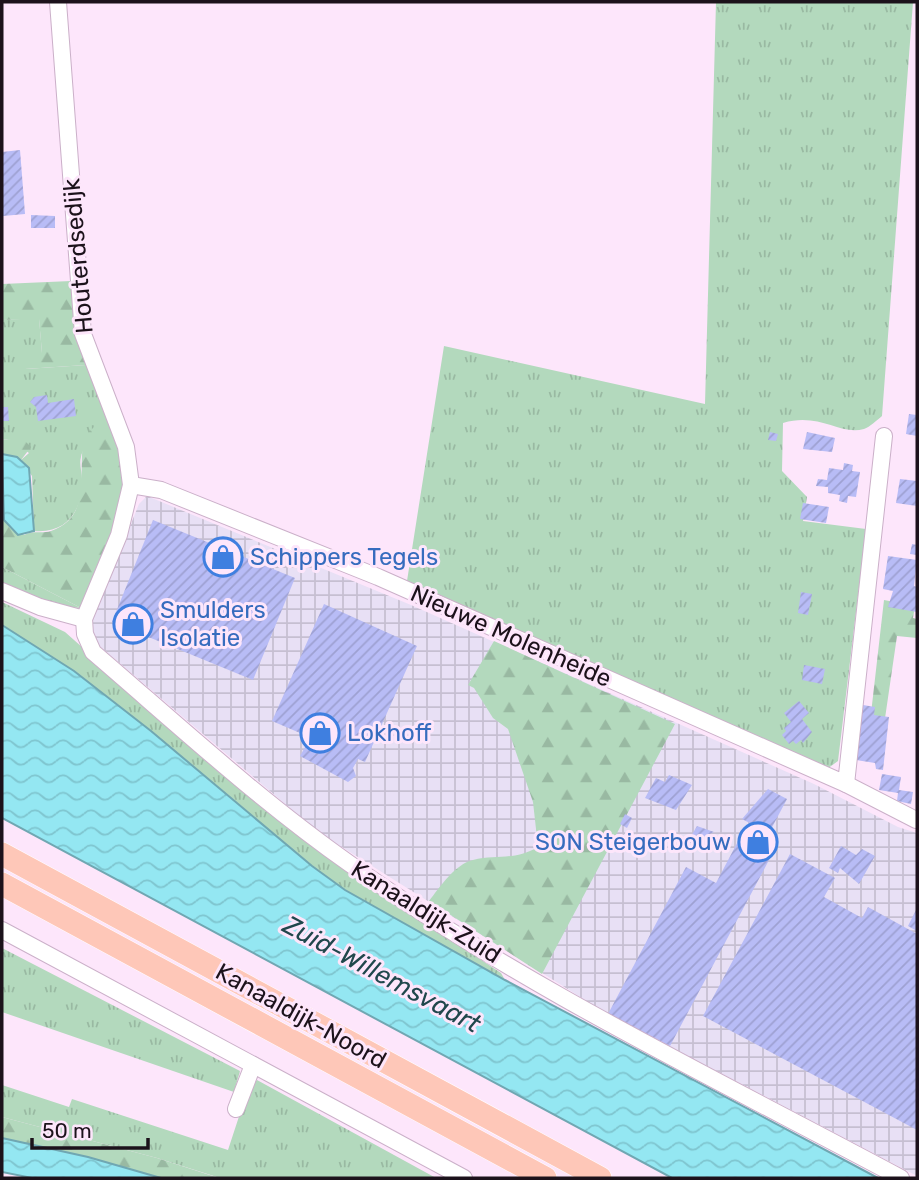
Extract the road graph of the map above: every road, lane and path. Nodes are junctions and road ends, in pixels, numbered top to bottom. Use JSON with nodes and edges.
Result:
{"nodes":[{"id":1,"x":58,"y":2,"type":"edge"},
{"id":2,"x":884,"y":436,"type":"dead end"},
{"id":3,"x":131,"y":485,"type":"junction"},
{"id":4,"x":2,"y":591,"type":"edge"},
{"id":5,"x":84,"y":619,"type":"junction"},
{"id":6,"x":846,"y":784,"type":"junction"},
{"id":7,"x":916,"y":820,"type":"edge"},
{"id":8,"x":2,"y":854,"type":"edge"},
{"id":9,"x":2,"y":884,"type":"edge"},
{"id":10,"x":2,"y":930,"type":"edge"},
{"id":11,"x":253,"y":1065,"type":"junction"},
{"id":12,"x":236,"y":1109,"type":"dead end"},
{"id":13,"x":464,"y":1178,"type":"edge"},
{"id":14,"x":545,"y":1178,"type":"edge"},
{"id":15,"x":600,"y":1178,"type":"edge"},
{"id":16,"x":901,"y":1178,"type":"edge"}],
"edges":[{"from":1,"to":3,"type":"street","name":"Houterdsedijk"},
{"from":2,"to":6,"type":"street"},
{"from":3,"to":5,"type":"street","name":"Houterdsedijk"},
{"from":3,"to":6,"type":"street","name":"Nieuwe Molenheide"},
{"from":4,"to":5,"type":"street"},
{"from":5,"to":16,"type":"street","name":"Kanaaldijk-Zuid"},
{"from":6,"to":7,"type":"street","name":"Nieuwe Molenheide"},
{"from":8,"to":15,"type":"highway","name":"Kanaaldijk-Noord"},
{"from":9,"to":14,"type":"highway","name":"Kanaaldijk-Noord"},
{"from":10,"to":11,"type":"street"},
{"from":11,"to":12,"type":"street"},
{"from":11,"to":13,"type":"street"}]}
